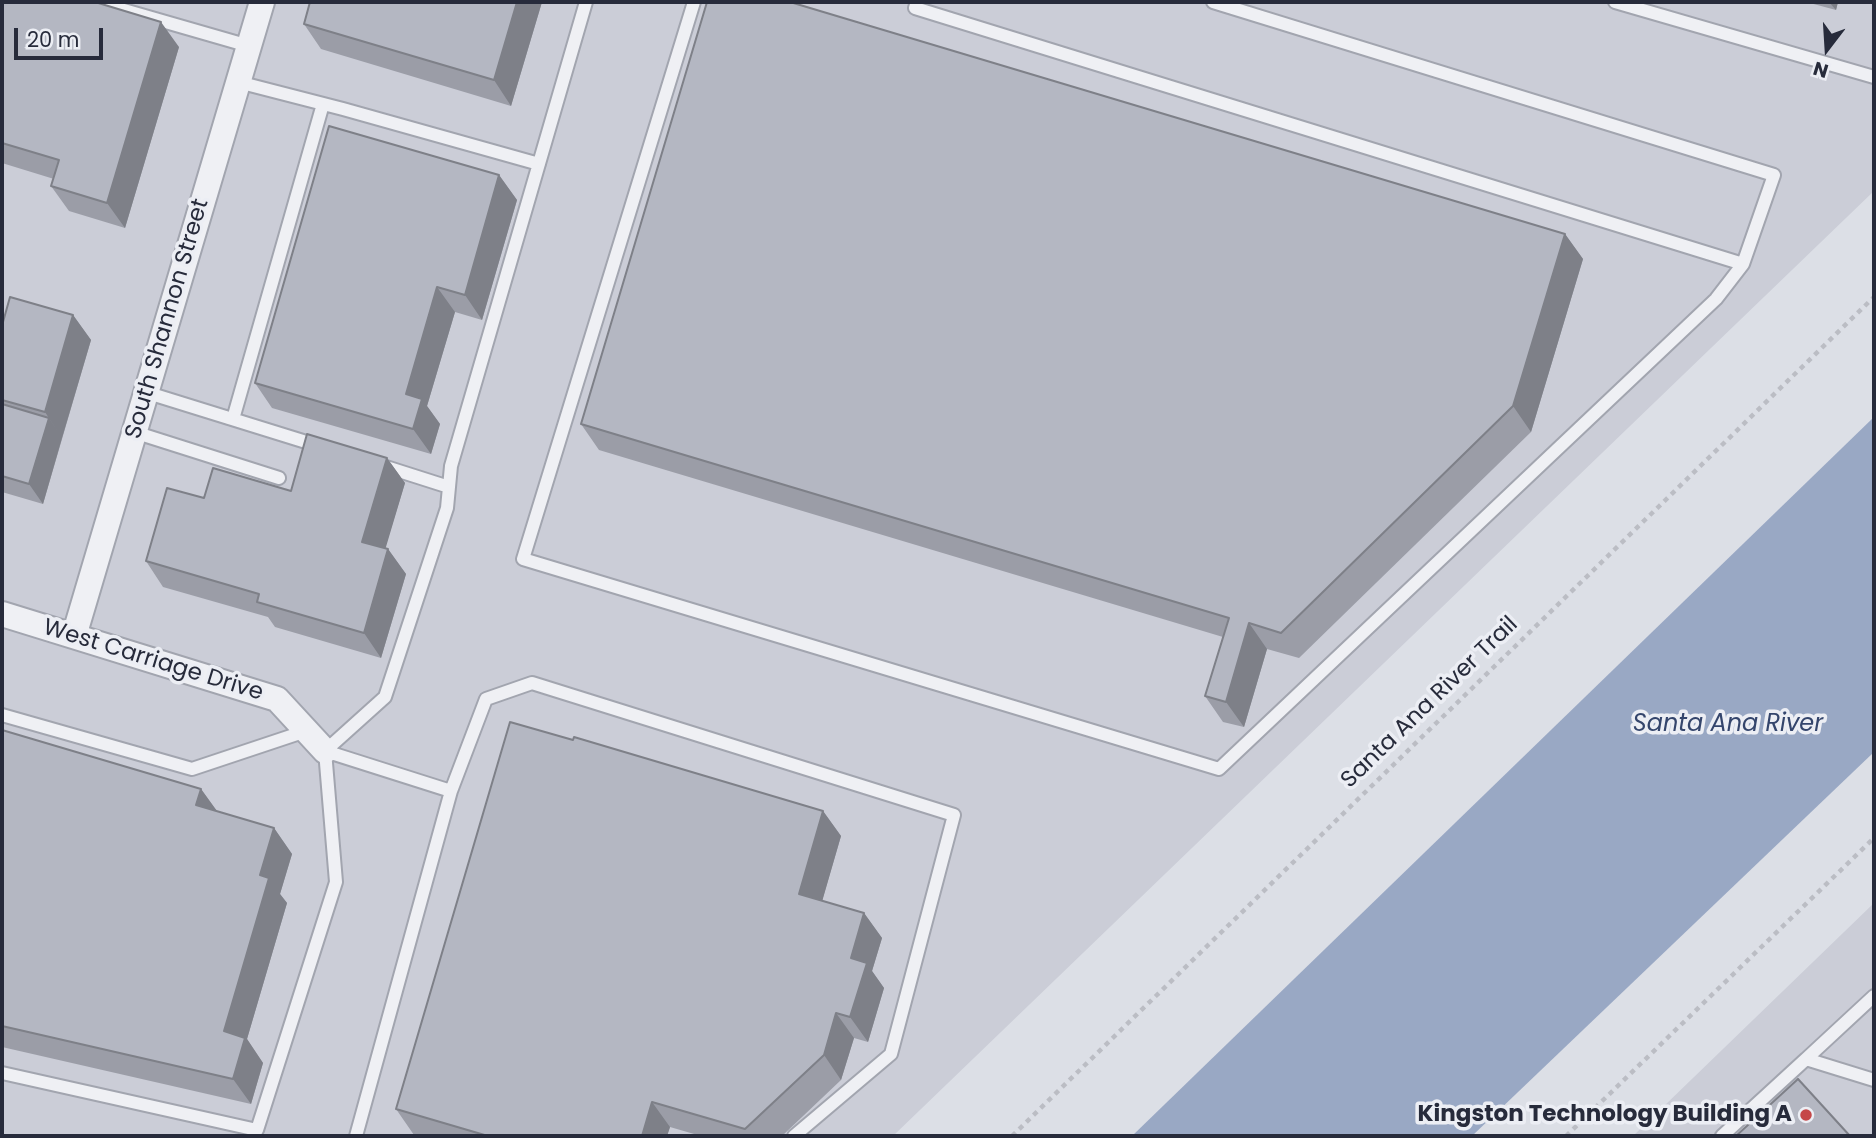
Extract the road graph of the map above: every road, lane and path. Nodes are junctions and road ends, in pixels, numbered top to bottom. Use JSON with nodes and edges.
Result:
{"nodes":[{"id":1,"x":262,"y":2,"type":"edge"},
{"id":2,"x":586,"y":2,"type":"edge"},
{"id":3,"x":694,"y":2,"type":"edge"},
{"id":4,"x":917,"y":2,"type":"edge"},
{"id":5,"x":1213,"y":2,"type":"edge"},
{"id":6,"x":1615,"y":2,"type":"edge"},
{"id":7,"x":110,"y":6,"type":"edge"},
{"id":8,"x":249,"y":46,"type":"junction"},
{"id":9,"x":1874,"y":77,"type":"edge"},
{"id":10,"x":238,"y":82,"type":"junction"},
{"id":11,"x":323,"y":104,"type":"junction"},
{"id":12,"x":539,"y":164,"type":"junction"},
{"id":13,"x":1743,"y":264,"type":"junction"},
{"id":14,"x":1874,"y":297,"type":"edge"},
{"id":15,"x":145,"y":392,"type":"junction"},
{"id":16,"x":233,"y":419,"type":"junction"},
{"id":17,"x":134,"y":432,"type":"junction"},
{"id":18,"x":335,"y":451,"type":"edge"},
{"id":19,"x":373,"y":463,"type":"edge"},
{"id":20,"x":279,"y":478,"type":"dead end"},
{"id":21,"x":449,"y":487,"type":"junction"},
{"id":22,"x":2,"y":614,"type":"edge"},
{"id":23,"x":74,"y":636,"type":"junction"},
{"id":24,"x":2,"y":715,"type":"edge"},
{"id":25,"x":306,"y":731,"type":"junction"},
{"id":26,"x":324,"y":751,"type":"junction"},
{"id":27,"x":451,"y":791,"type":"junction"},
{"id":28,"x":1874,"y":838,"type":"edge"},
{"id":29,"x":1874,"y":996,"type":"edge"},
{"id":30,"x":1806,"y":1059,"type":"junction"},
{"id":31,"x":2,"y":1073,"type":"edge"},
{"id":32,"x":1874,"y":1080,"type":"edge"},
{"id":33,"x":356,"y":1136,"type":"edge"},
{"id":34,"x":794,"y":1136,"type":"edge"},
{"id":35,"x":1012,"y":1136,"type":"edge"},
{"id":36,"x":1566,"y":1136,"type":"edge"},
{"id":37,"x":1722,"y":1136,"type":"edge"}],
"edges":[{"from":1,"to":8,"type":"street","name":"South Shannon Street"},
{"from":2,"to":12,"type":"lane"},
{"from":3,"to":13,"type":"lane"},
{"from":4,"to":13,"type":"lane"},
{"from":5,"to":13,"type":"lane"},
{"from":6,"to":9,"type":"lane"},
{"from":7,"to":8,"type":"lane"},
{"from":8,"to":10,"type":"street","name":"South Shannon Street"},
{"from":10,"to":11,"type":"lane"},
{"from":10,"to":15,"type":"street","name":"South Shannon Street"},
{"from":11,"to":12,"type":"lane"},
{"from":11,"to":16,"type":"lane"},
{"from":12,"to":21,"type":"lane"},
{"from":14,"to":35,"type":"path","name":"Santa Ana River Trail"},
{"from":15,"to":16,"type":"lane"},
{"from":15,"to":17,"type":"street","name":"South Shannon Street"},
{"from":16,"to":18,"type":"lane"},
{"from":17,"to":20,"type":"lane"},
{"from":17,"to":23,"type":"street","name":"South Shannon Street"},
{"from":19,"to":21,"type":"lane"},
{"from":21,"to":26,"type":"lane"},
{"from":22,"to":23,"type":"street","name":"West Carriage Drive"},
{"from":23,"to":25,"type":"street","name":"West Carriage Drive"},
{"from":24,"to":25,"type":"lane"},
{"from":25,"to":26,"type":"street","name":"West Carriage Drive"},
{"from":26,"to":27,"type":"lane"},
{"from":26,"to":31,"type":"lane"},
{"from":27,"to":33,"type":"lane"},
{"from":27,"to":34,"type":"lane"},
{"from":28,"to":36,"type":"path"},
{"from":29,"to":30,"type":"lane"},
{"from":30,"to":32,"type":"lane"},
{"from":30,"to":37,"type":"lane"}]}
